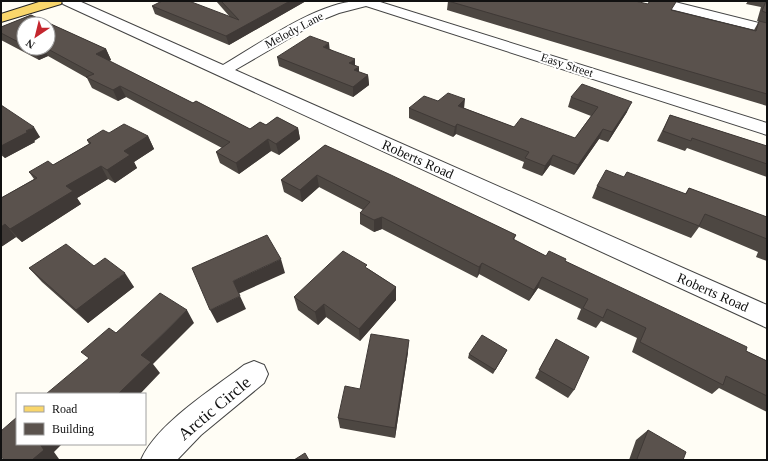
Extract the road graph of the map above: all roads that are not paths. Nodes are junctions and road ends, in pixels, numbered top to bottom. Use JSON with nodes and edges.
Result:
{"nodes":[{"id":1,"x":56,"y":1,"type":"edge"},
{"id":2,"x":68,"y":1,"type":"edge"},
{"id":3,"x":369,"y":1,"type":"edge"},
{"id":4,"x":655,"y":1,"type":"edge"},
{"id":5,"x":704,"y":7,"type":"edge"},
{"id":6,"x":1,"y":18,"type":"edge"},
{"id":7,"x":767,"y":29,"type":"edge"},
{"id":8,"x":223,"y":71,"type":"junction"},
{"id":9,"x":767,"y":129,"type":"edge"},
{"id":10,"x":767,"y":317,"type":"edge"},
{"id":11,"x":254,"y":374,"type":"dead end"},
{"id":12,"x":157,"y":460,"type":"edge"}],
"edges":[{"from":1,"to":6,"type":"main road"},
{"from":2,"to":8,"type":"street","name":"Roberts Road"},
{"from":3,"to":8,"type":"street","name":"Melody Lane"},
{"from":3,"to":9,"type":"street","name":"Easy Street"},
{"from":4,"to":5,"type":"street"},
{"from":5,"to":7,"type":"street"},
{"from":8,"to":10,"type":"street","name":"Roberts Road"},
{"from":11,"to":12,"type":"street","name":"Arctic Circle"}]}
